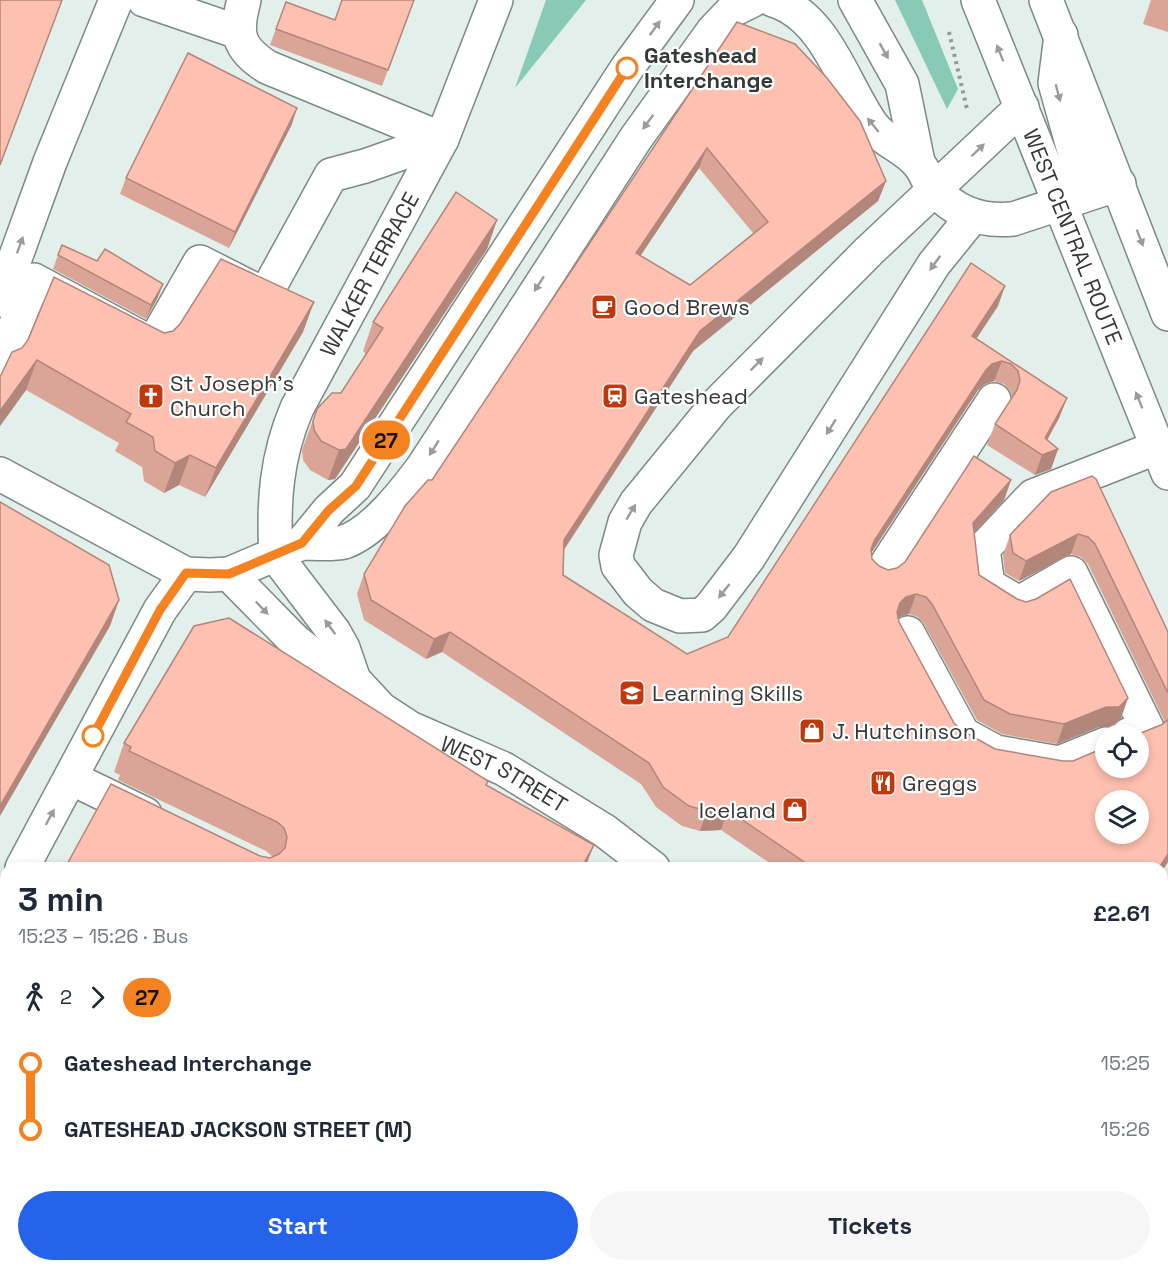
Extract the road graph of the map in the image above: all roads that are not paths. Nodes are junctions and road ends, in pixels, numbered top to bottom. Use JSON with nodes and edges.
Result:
{"nodes":[{"id":1,"x":116,"y":0,"type":"edge"},
{"id":2,"x":144,"y":0,"type":"edge"},
{"id":3,"x":244,"y":0,"type":"edge"},
{"id":4,"x":496,"y":0,"type":"edge"},
{"id":5,"x":677,"y":0,"type":"edge"},
{"id":6,"x":753,"y":0,"type":"edge"},
{"id":7,"x":773,"y":0,"type":"edge"},
{"id":8,"x":855,"y":0,"type":"edge"},
{"id":9,"x":978,"y":0,"type":"edge"},
{"id":10,"x":1056,"y":15,"type":"edge"},
{"id":11,"x":238,"y":32,"type":"junction"},
{"id":12,"x":1022,"y":107,"type":"junction"},
{"id":13,"x":442,"y":140,"type":"junction"},
{"id":14,"x":918,"y":162,"type":"junction"},
{"id":15,"x":1119,"y":184,"type":"junction"},
{"id":16,"x":936,"y":191,"type":"junction"},
{"id":17,"x":1062,"y":203,"type":"junction"},
{"id":18,"x":972,"y":217,"type":"junction"},
{"id":19,"x":0,"y":300,"type":"edge"},
{"id":20,"x":1168,"y":314,"type":"edge"},
{"id":21,"x":0,"y":363,"type":"edge"},
{"id":22,"x":994,"y":400,"type":"dead end"},
{"id":23,"x":961,"y":450,"type":"junction"},
{"id":24,"x":1163,"y":460,"type":"edge"},
{"id":25,"x":0,"y":474,"type":"edge"},
{"id":26,"x":1033,"y":496,"type":"junction"},
{"id":27,"x":289,"y":549,"type":"junction"},
{"id":28,"x":882,"y":570,"type":"edge"},
{"id":29,"x":186,"y":573,"type":"junction"},
{"id":30,"x":229,"y":574,"type":"junction"},
{"id":31,"x":908,"y":633,"type":"edge"},
{"id":32,"x":354,"y":680,"type":"junction"},
{"id":33,"x":1145,"y":724,"type":"edge"},
{"id":34,"x":1095,"y":748,"type":"edge"},
{"id":35,"x":71,"y":778,"type":"junction"},
{"id":36,"x":174,"y":828,"type":"edge"},
{"id":37,"x":25,"y":862,"type":"edge"},
{"id":38,"x":643,"y":862,"type":"edge"}],
"edges":[{"from":19,"to":1,"type":"main road","one_way":true},
{"from":2,"to":11,"type":"main road"},
{"from":3,"to":11,"type":"main road"},
{"from":4,"to":13,"type":"main road","name":"WALKER TERRACE"},
{"from":27,"to":5,"type":"main road","one_way":true},
{"from":6,"to":27,"type":"main road","one_way":true},
{"from":14,"to":7,"type":"main road","one_way":true},
{"from":8,"to":14,"type":"main road","one_way":true},
{"from":12,"to":9,"type":"main road","name":"WEST CENTRAL ROUTE","one_way":true},
{"from":10,"to":15,"type":"main road"},
{"from":10,"to":17,"type":"main road","one_way":true},
{"from":11,"to":13,"type":"main road"},
{"from":16,"to":12,"type":"main road","one_way":true},
{"from":12,"to":17,"type":"main road","name":"WEST CENTRAL ROUTE"},
{"from":13,"to":21,"type":"main road"},
{"from":13,"to":27,"type":"main road","name":"WALKER TERRACE"},
{"from":14,"to":16,"type":"main road"},
{"from":15,"to":17,"type":"main road"},
{"from":15,"to":20,"type":"main road","one_way":true},
{"from":16,"to":18,"type":"main road"},
{"from":18,"to":16,"type":"main road","one_way":true},
{"from":17,"to":18,"type":"main road"},
{"from":24,"to":17,"type":"main road","name":"WEST CENTRAL ROUTE","one_way":true},
{"from":22,"to":23,"type":"main road"},
{"from":23,"to":26,"type":"main road"},
{"from":23,"to":28,"type":"main road"},
{"from":24,"to":26,"type":"main road"},
{"from":25,"to":29,"type":"main road"},
{"from":26,"to":33,"type":"main road"},
{"from":27,"to":30,"type":"main road"},
{"from":32,"to":27,"type":"main road","name":"WEST STREET","one_way":true},
{"from":29,"to":30,"type":"main road"},
{"from":29,"to":35,"type":"main road"},
{"from":30,"to":32,"type":"main road","name":"WEST STREET","one_way":true},
{"from":31,"to":34,"type":"main road"},
{"from":32,"to":38,"type":"main road","name":"WEST STREET"},
{"from":35,"to":36,"type":"main road"},
{"from":37,"to":35,"type":"main road","one_way":true}]}
